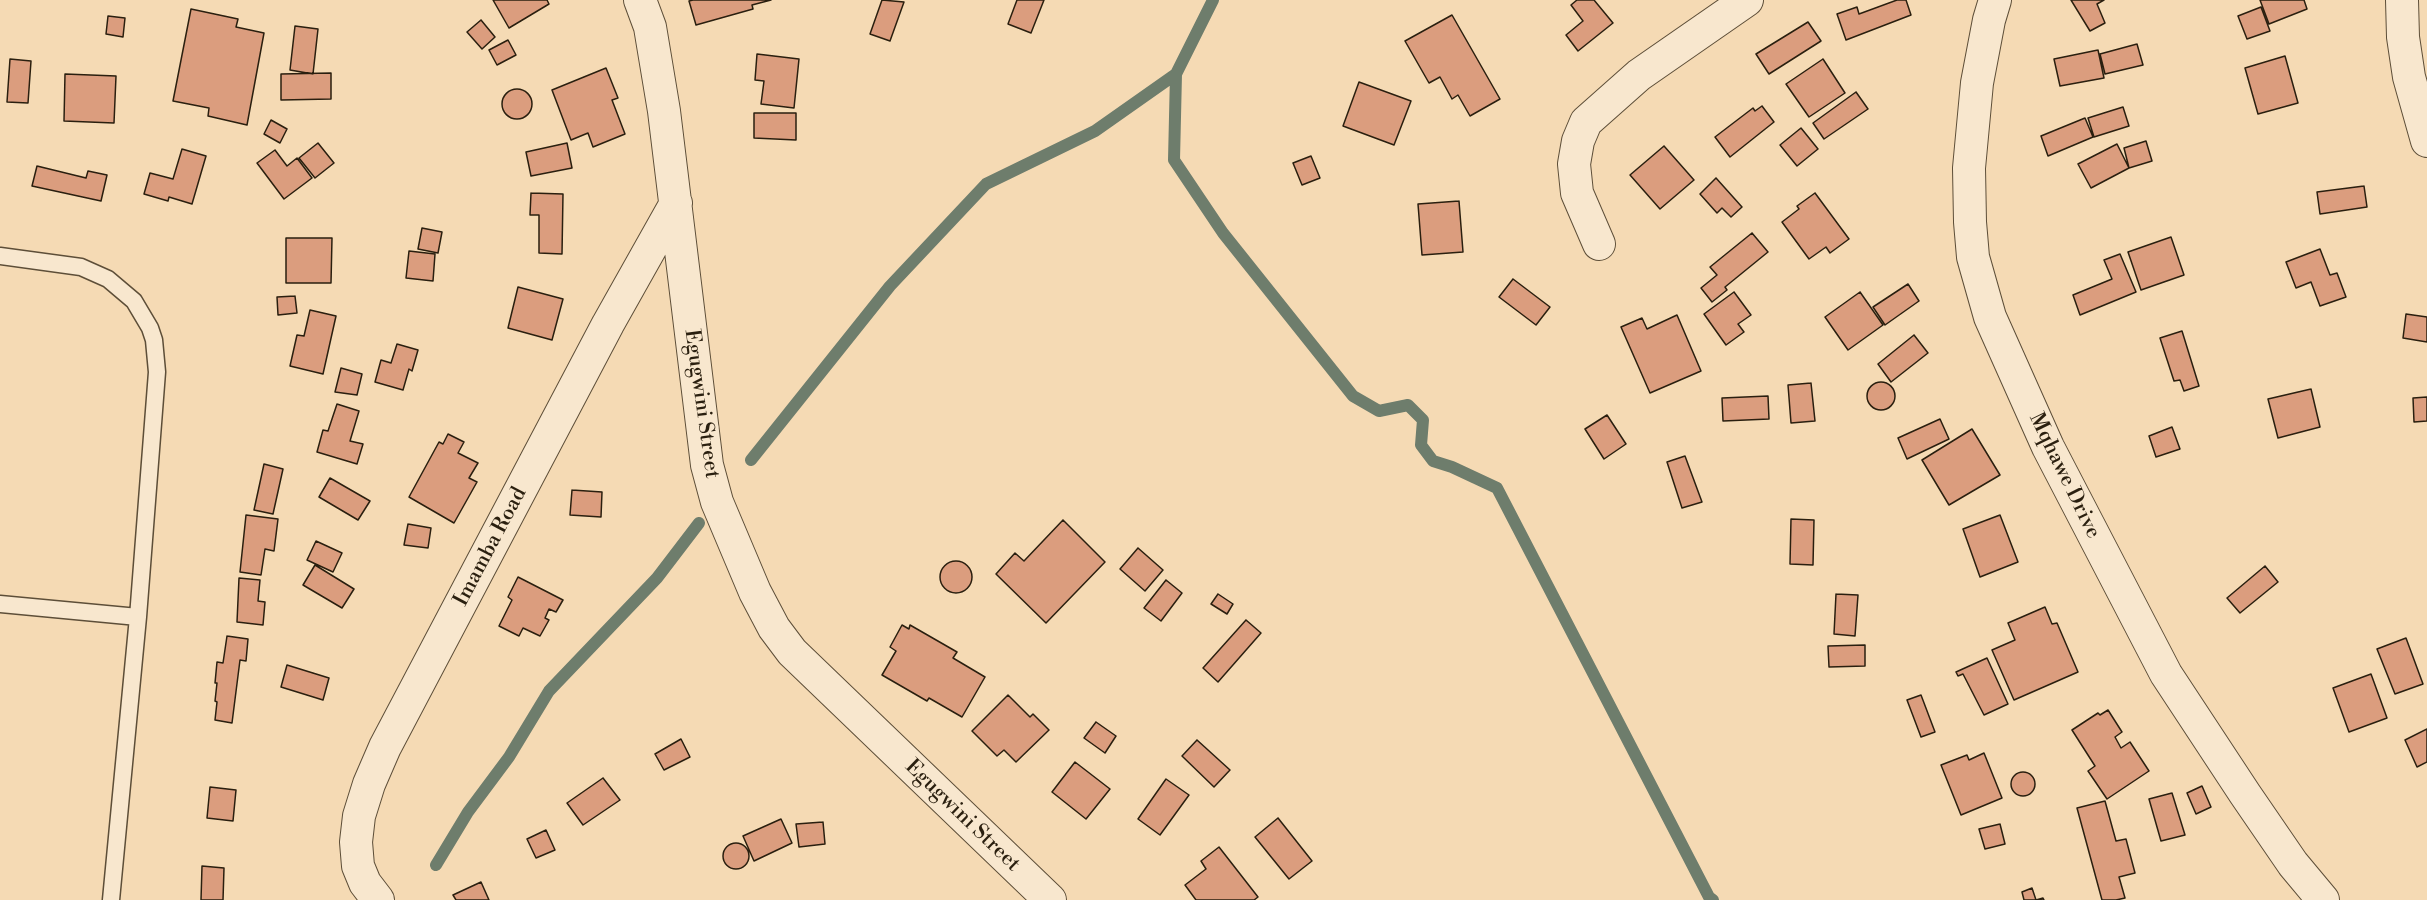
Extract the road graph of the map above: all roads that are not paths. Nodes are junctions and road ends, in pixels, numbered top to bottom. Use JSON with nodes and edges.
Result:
{"nodes":[{"id":1,"x":640,"y":0,"type":"edge"},
{"id":2,"x":1747,"y":0,"type":"edge"},
{"id":3,"x":1995,"y":0,"type":"edge"},
{"id":4,"x":2402,"y":0,"type":"edge"},
{"id":5,"x":2427,"y":141,"type":"edge"},
{"id":6,"x":675,"y":203,"type":"junction"},
{"id":7,"x":1599,"y":244,"type":"dead end"},
{"id":8,"x":0,"y":256,"type":"edge"},
{"id":9,"x":0,"y":604,"type":"edge"},
{"id":10,"x":138,"y":617,"type":"junction"},
{"id":11,"x":111,"y":900,"type":"edge"},
{"id":12,"x":378,"y":900,"type":"edge"},
{"id":13,"x":1050,"y":900,"type":"edge"},
{"id":14,"x":2323,"y":900,"type":"edge"}],
"edges":[{"from":1,"to":6,"type":"street","name":"Egugwini Street"},
{"from":2,"to":7,"type":"street"},
{"from":3,"to":14,"type":"street","name":"Mqhawe Drive"},
{"from":4,"to":5,"type":"street"},
{"from":6,"to":12,"type":"street","name":"Imamba Road"},
{"from":6,"to":13,"type":"street","name":"Egugwini Street"},
{"from":8,"to":10,"type":"lane"},
{"from":9,"to":10,"type":"lane"},
{"from":10,"to":11,"type":"lane"}]}
